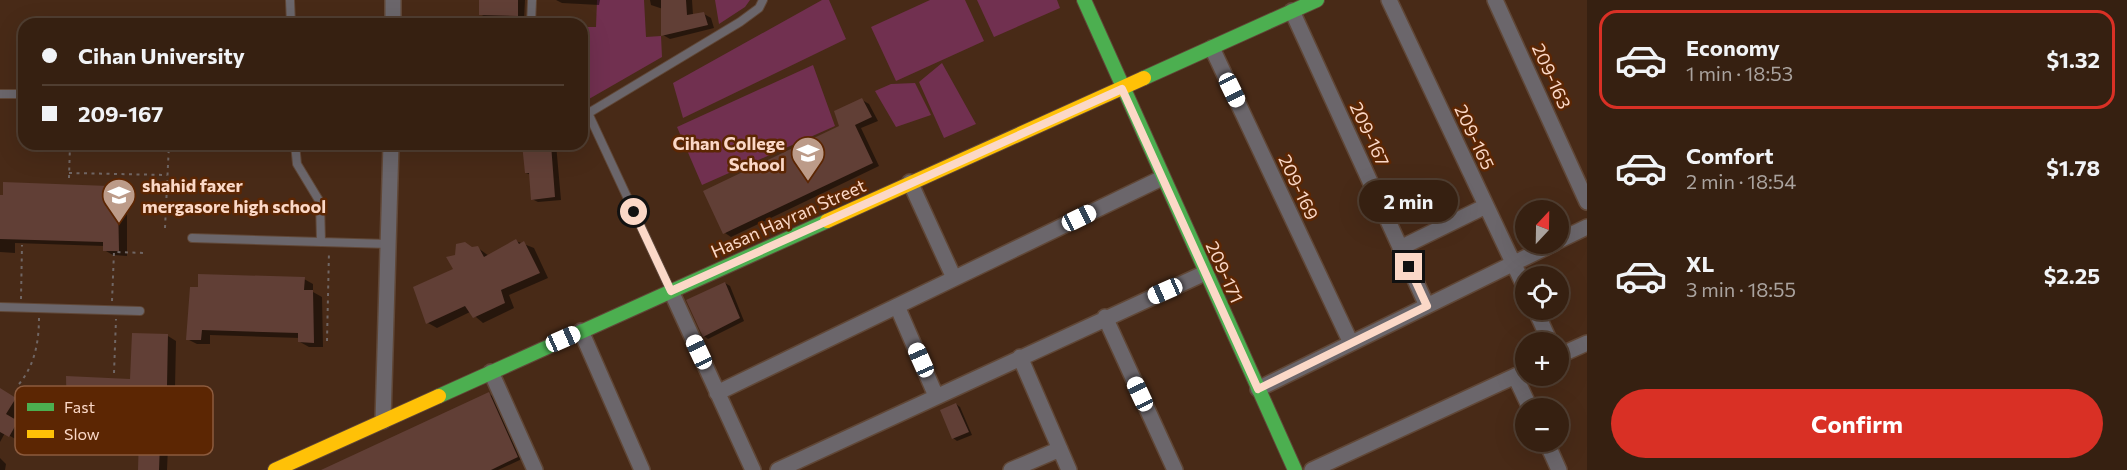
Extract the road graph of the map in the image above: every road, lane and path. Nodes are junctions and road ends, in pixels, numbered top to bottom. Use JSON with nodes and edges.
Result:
{"nodes":[{"id":1,"x":290,"y":0,"type":"edge"},
{"id":2,"x":393,"y":0,"type":"edge"},
{"id":3,"x":532,"y":0,"type":"edge"},
{"id":4,"x":763,"y":0,"type":"edge"},
{"id":5,"x":1084,"y":0,"type":"edge"},
{"id":6,"x":1317,"y":0,"type":"edge"},
{"id":7,"x":1389,"y":0,"type":"edge"},
{"id":8,"x":1496,"y":0,"type":"edge"},
{"id":9,"x":1292,"y":11,"type":"junction"},
{"id":10,"x":291,"y":18,"type":"edge"},
{"id":11,"x":393,"y":18,"type":"edge"},
{"id":12,"x":531,"y":18,"type":"edge"},
{"id":13,"x":1212,"y":48,"type":"junction"},
{"id":14,"x":1122,"y":89,"type":"junction"},
{"id":15,"x":0,"y":94,"type":"edge"},
{"id":16,"x":18,"y":94,"type":"edge"},
{"id":17,"x":588,"y":113,"type":"edge"},
{"id":18,"x":588,"y":121,"type":"edge"},
{"id":19,"x":70,"y":150,"type":"edge"},
{"id":20,"x":169,"y":150,"type":"edge"},
{"id":21,"x":296,"y":150,"type":"edge"},
{"id":22,"x":391,"y":150,"type":"edge"},
{"id":23,"x":69,"y":173,"type":"junction"},
{"id":24,"x":167,"y":175,"type":"junction"},
{"id":25,"x":69,"y":178,"type":"dead end"},
{"id":26,"x":1162,"y":178,"type":"junction"},
{"id":27,"x":910,"y":182,"type":"junction"},
{"id":28,"x":1587,"y":202,"type":"edge"},
{"id":29,"x":1486,"y":206,"type":"junction"},
{"id":30,"x":1587,"y":227,"type":"edge"},
{"id":31,"x":165,"y":228,"type":"dead end"},
{"id":32,"x":1569,"y":236,"type":"edge"},
{"id":33,"x":192,"y":238,"type":"dead end"},
{"id":34,"x":325,"y":242,"type":"junction"},
{"id":35,"x":22,"y":244,"type":"dead end"},
{"id":36,"x":389,"y":244,"type":"junction"},
{"id":37,"x":1400,"y":248,"type":"junction"},
{"id":38,"x":144,"y":253,"type":"dead end"},
{"id":39,"x":1533,"y":254,"type":"edge"},
{"id":40,"x":1513,"y":264,"type":"junction"},
{"id":41,"x":1515,"y":268,"type":"edge"},
{"id":42,"x":1205,"y":273,"type":"junction"},
{"id":43,"x":954,"y":278,"type":"junction"},
{"id":44,"x":671,"y":291,"type":"junction"},
{"id":45,"x":897,"y":306,"type":"junction"},
{"id":46,"x":1427,"y":306,"type":"junction"},
{"id":47,"x":0,"y":307,"type":"edge"},
{"id":48,"x":21,"y":308,"type":"junction"},
{"id":49,"x":39,"y":308,"type":"junction"},
{"id":50,"x":114,"y":310,"type":"junction"},
{"id":51,"x":140,"y":312,"type":"dead end"},
{"id":52,"x":1105,"y":317,"type":"junction"},
{"id":53,"x":581,"y":331,"type":"junction"},
{"id":54,"x":327,"y":341,"type":"dead end"},
{"id":55,"x":1352,"y":343,"type":"junction"},
{"id":56,"x":1587,"y":343,"type":"edge"},
{"id":57,"x":1569,"y":351,"type":"edge"},
{"id":58,"x":1020,"y":357,"type":"junction"},
{"id":59,"x":491,"y":372,"type":"junction"},
{"id":60,"x":114,"y":373,"type":"dead end"},
{"id":61,"x":1515,"y":375,"type":"edge"},
{"id":62,"x":19,"y":384,"type":"dead end"},
{"id":63,"x":1258,"y":389,"type":"junction"},
{"id":64,"x":717,"y":393,"type":"junction"},
{"id":65,"x":936,"y":396,"type":"junction"},
{"id":66,"x":383,"y":421,"type":"junction"},
{"id":67,"x":1060,"y":449,"type":"junction"},
{"id":68,"x":1549,"y":452,"type":"edge"},
{"id":69,"x":1553,"y":468,"type":"edge"},
{"id":70,"x":532,"y":469,"type":"edge"},
{"id":71,"x":275,"y":470,"type":"edge"},
{"id":72,"x":642,"y":470,"type":"edge"},
{"id":73,"x":753,"y":470,"type":"edge"},
{"id":74,"x":778,"y":470,"type":"edge"},
{"id":75,"x":1011,"y":470,"type":"edge"},
{"id":76,"x":1069,"y":470,"type":"edge"},
{"id":77,"x":1175,"y":470,"type":"edge"},
{"id":78,"x":1295,"y":470,"type":"edge"},
{"id":79,"x":1312,"y":470,"type":"edge"}],
"edges":[{"from":1,"to":10,"type":"lane"},
{"from":2,"to":11,"type":"street"},
{"from":3,"to":12,"type":"lane"},
{"from":4,"to":17,"type":"lane"},
{"from":5,"to":14,"type":"street","name":"209-171"},
{"from":6,"to":9,"type":"street","name":"Hasan Hayran Street"},
{"from":7,"to":29,"type":"street","name":"209-165"},
{"from":8,"to":28,"type":"street","name":"209-163"},
{"from":9,"to":13,"type":"street","name":"Hasan Hayran Street"},
{"from":9,"to":37,"type":"street","name":"209-167"},
{"from":13,"to":14,"type":"street","name":"Hasan Hayran Street"},
{"from":13,"to":55,"type":"street","name":"209-169"},
{"from":14,"to":26,"type":"street","name":"209-171"},
{"from":14,"to":27,"type":"street","name":"Hasan Hayran Street"},
{"from":15,"to":16,"type":"lane"},
{"from":18,"to":44,"type":"lane"},
{"from":19,"to":23,"type":"path"},
{"from":20,"to":24,"type":"path"},
{"from":21,"to":34,"type":"lane"},
{"from":22,"to":36,"type":"street"},
{"from":23,"to":24,"type":"path"},
{"from":23,"to":25,"type":"path"},
{"from":24,"to":31,"type":"path"},
{"from":26,"to":42,"type":"street","name":"209-171"},
{"from":26,"to":43,"type":"street"},
{"from":27,"to":43,"type":"street"},
{"from":27,"to":44,"type":"street","name":"Hasan Hayran Street"},
{"from":29,"to":37,"type":"street"},
{"from":29,"to":40,"type":"street","name":"209-165"},
{"from":30,"to":32,"type":"street"},
{"from":33,"to":34,"type":"lane"},
{"from":34,"to":36,"type":"lane"},
{"from":34,"to":54,"type":"path"},
{"from":35,"to":48,"type":"path"},
{"from":36,"to":66,"type":"street"},
{"from":37,"to":46,"type":"street","name":"209-167"},
{"from":38,"to":50,"type":"path"},
{"from":39,"to":40,"type":"street"},
{"from":40,"to":41,"type":"street","name":"209-165"},
{"from":40,"to":46,"type":"street"},
{"from":42,"to":52,"type":"street"},
{"from":42,"to":63,"type":"street","name":"209-171"},
{"from":43,"to":45,"type":"street"},
{"from":44,"to":53,"type":"street","name":"Hasan Hayran Street"},
{"from":44,"to":64,"type":"street"},
{"from":45,"to":64,"type":"street"},
{"from":45,"to":65,"type":"street"},
{"from":46,"to":55,"type":"street"},
{"from":47,"to":48,"type":"lane"},
{"from":48,"to":49,"type":"lane"},
{"from":49,"to":50,"type":"lane"},
{"from":49,"to":62,"type":"path"},
{"from":50,"to":51,"type":"lane"},
{"from":50,"to":60,"type":"path"},
{"from":52,"to":58,"type":"street"},
{"from":52,"to":77,"type":"street"},
{"from":53,"to":59,"type":"street","name":"Hasan Hayran Street"},
{"from":53,"to":72,"type":"street"},
{"from":55,"to":63,"type":"street"},
{"from":56,"to":57,"type":"street"},
{"from":58,"to":65,"type":"street"},
{"from":58,"to":67,"type":"street"},
{"from":59,"to":66,"type":"street","name":"Hasan Hayran Street"},
{"from":59,"to":70,"type":"street"},
{"from":61,"to":79,"type":"street"},
{"from":63,"to":78,"type":"street","name":"209-171"},
{"from":64,"to":73,"type":"street"},
{"from":65,"to":74,"type":"street"},
{"from":66,"to":71,"type":"street","name":"Hasan Hayran Street"},
{"from":67,"to":75,"type":"street"},
{"from":67,"to":76,"type":"street"},
{"from":68,"to":69,"type":"street"}]}
